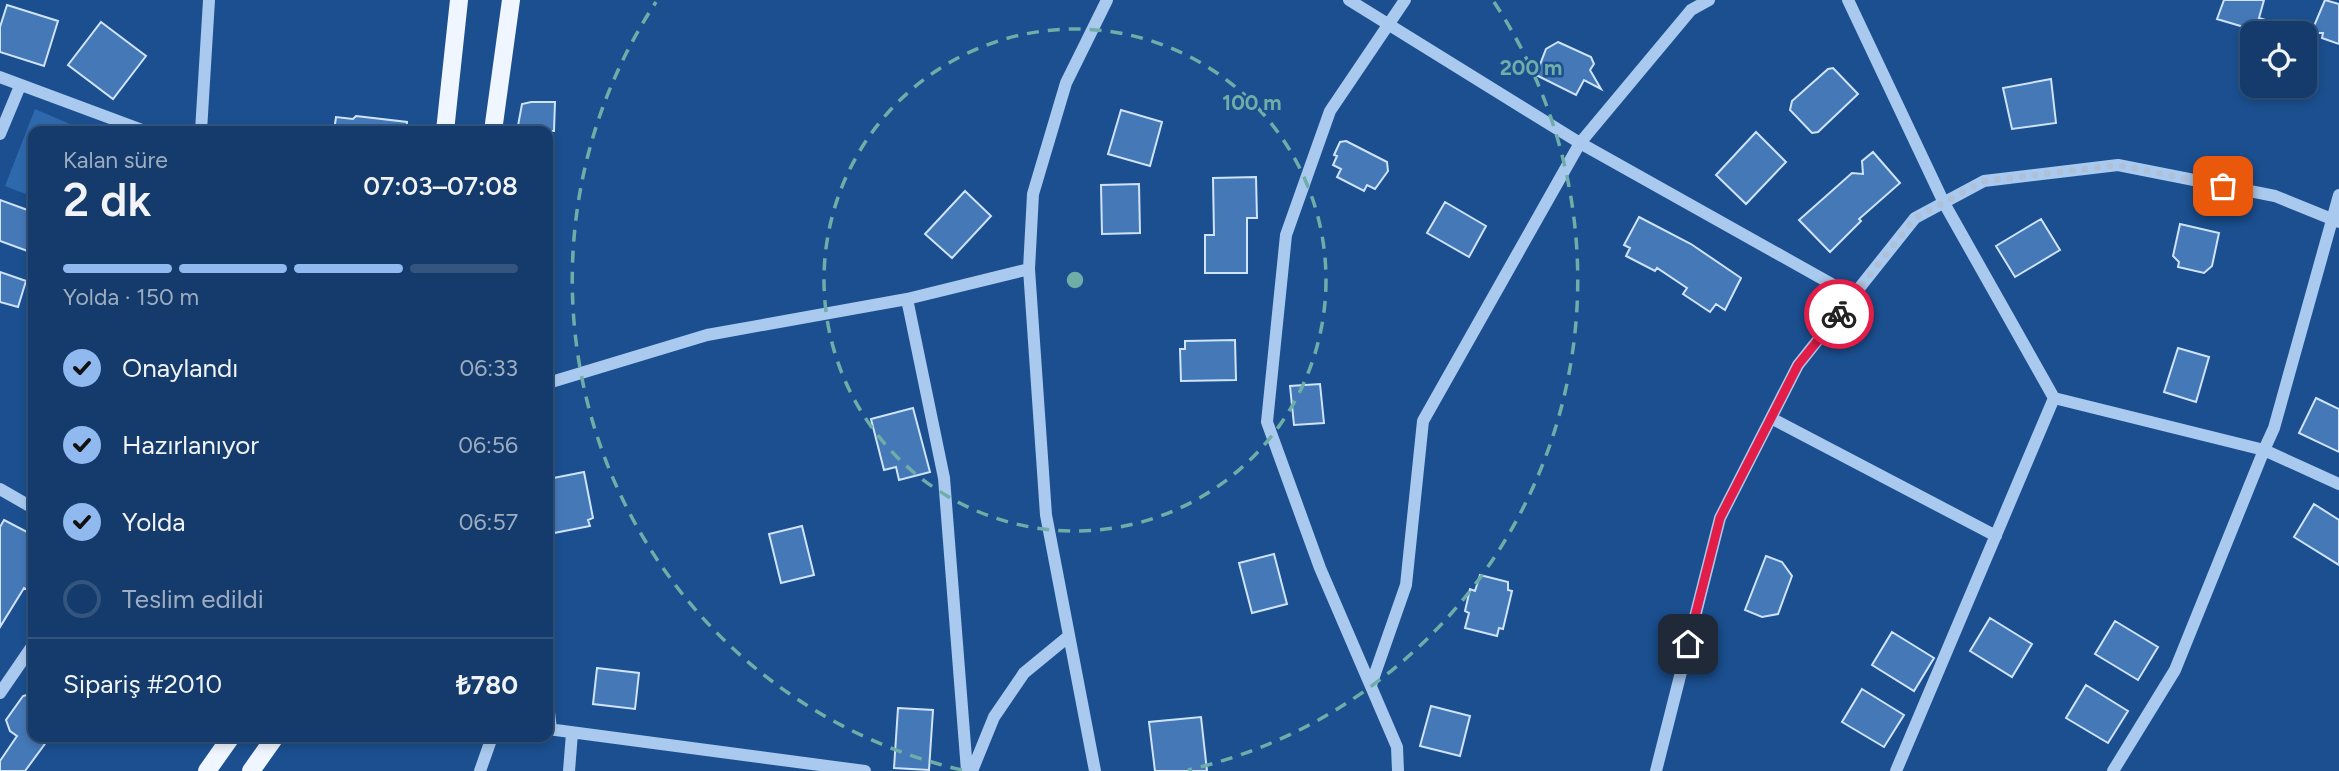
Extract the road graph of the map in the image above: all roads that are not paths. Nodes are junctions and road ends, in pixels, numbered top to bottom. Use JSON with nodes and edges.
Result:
{"nodes":[{"id":1,"x":209,"y":0,"type":"edge"},
{"id":2,"x":460,"y":0,"type":"edge"},
{"id":3,"x":511,"y":0,"type":"edge"},
{"id":4,"x":1107,"y":0,"type":"edge"},
{"id":5,"x":1349,"y":0,"type":"edge"},
{"id":6,"x":1405,"y":0,"type":"edge"},
{"id":7,"x":1709,"y":0,"type":"edge"},
{"id":8,"x":1848,"y":0,"type":"edge"},
{"id":9,"x":1390,"y":23,"type":"junction"},
{"id":10,"x":0,"y":77,"type":"edge"},
{"id":11,"x":20,"y":86,"type":"junction"},
{"id":12,"x":131,"y":126,"type":"edge"},
{"id":13,"x":201,"y":126,"type":"edge"},
{"id":14,"x":447,"y":126,"type":"edge"},
{"id":15,"x":494,"y":126,"type":"edge"},
{"id":16,"x":0,"y":134,"type":"edge"},
{"id":17,"x":1580,"y":143,"type":"junction"},
{"id":18,"x":2339,"y":195,"type":"edge"},
{"id":19,"x":1944,"y":203,"type":"junction"},
{"id":20,"x":2335,"y":220,"type":"edge"},
{"id":21,"x":1029,"y":269,"type":"junction"},
{"id":22,"x":1853,"y":296,"type":"junction"},
{"id":23,"x":907,"y":299,"type":"junction"},
{"id":24,"x":553,"y":381,"type":"edge"},
{"id":25,"x":2054,"y":398,"type":"junction"},
{"id":26,"x":1771,"y":418,"type":"junction"},
{"id":27,"x":2263,"y":450,"type":"junction"},
{"id":28,"x":2339,"y":484,"type":"edge"},
{"id":29,"x":0,"y":489,"type":"edge"},
{"id":30,"x":28,"y":505,"type":"edge"},
{"id":31,"x":1996,"y":536,"type":"junction"},
{"id":32,"x":1069,"y":636,"type":"junction"},
{"id":33,"x":28,"y":652,"type":"edge"},
{"id":34,"x":1371,"y":685,"type":"junction"},
{"id":35,"x":0,"y":693,"type":"edge"},
{"id":36,"x":553,"y":730,"type":"edge"},
{"id":37,"x":572,"y":733,"type":"junction"},
{"id":38,"x":227,"y":742,"type":"edge"},
{"id":39,"x":271,"y":742,"type":"edge"},
{"id":40,"x":490,"y":742,"type":"edge"},
{"id":41,"x":784,"y":766,"type":"edge"},
{"id":42,"x":207,"y":771,"type":"edge"},
{"id":43,"x":251,"y":771,"type":"edge"},
{"id":44,"x":480,"y":771,"type":"edge"},
{"id":45,"x":569,"y":771,"type":"edge"},
{"id":46,"x":865,"y":771,"type":"edge"},
{"id":47,"x":967,"y":771,"type":"edge"},
{"id":48,"x":972,"y":771,"type":"edge"},
{"id":49,"x":1095,"y":771,"type":"edge"},
{"id":50,"x":1398,"y":771,"type":"edge"},
{"id":51,"x":1656,"y":771,"type":"edge"},
{"id":52,"x":1896,"y":771,"type":"edge"},
{"id":53,"x":2113,"y":771,"type":"edge"}],
"edges":[{"from":1,"to":13,"type":"street"},
{"from":2,"to":14,"type":"main road"},
{"from":3,"to":15,"type":"main road"},
{"from":4,"to":21,"type":"street"},
{"from":5,"to":9,"type":"street"},
{"from":6,"to":9,"type":"street"},
{"from":7,"to":17,"type":"street"},
{"from":8,"to":19,"type":"street"},
{"from":9,"to":17,"type":"street"},
{"from":9,"to":34,"type":"street"},
{"from":10,"to":11,"type":"street"},
{"from":11,"to":12,"type":"street"},
{"from":11,"to":16,"type":"street"},
{"from":17,"to":22,"type":"street"},
{"from":17,"to":34,"type":"street"},
{"from":18,"to":20,"type":"street"},
{"from":19,"to":20,"type":"street"},
{"from":19,"to":22,"type":"street"},
{"from":19,"to":25,"type":"street"},
{"from":20,"to":27,"type":"street"},
{"from":21,"to":23,"type":"street"},
{"from":21,"to":32,"type":"street"},
{"from":22,"to":26,"type":"street"},
{"from":23,"to":24,"type":"street"},
{"from":23,"to":47,"type":"street"},
{"from":25,"to":27,"type":"street"},
{"from":25,"to":31,"type":"street"},
{"from":26,"to":31,"type":"street"},
{"from":26,"to":51,"type":"street"},
{"from":27,"to":28,"type":"street"},
{"from":27,"to":53,"type":"street"},
{"from":29,"to":30,"type":"street"},
{"from":31,"to":52,"type":"street"},
{"from":32,"to":48,"type":"street"},
{"from":32,"to":49,"type":"street"},
{"from":33,"to":35,"type":"street"},
{"from":34,"to":50,"type":"street"},
{"from":36,"to":37,"type":"street"},
{"from":37,"to":41,"type":"street"},
{"from":37,"to":45,"type":"street"},
{"from":38,"to":42,"type":"main road"},
{"from":39,"to":43,"type":"main road"},
{"from":40,"to":44,"type":"street"},
{"from":41,"to":46,"type":"street"}]}
